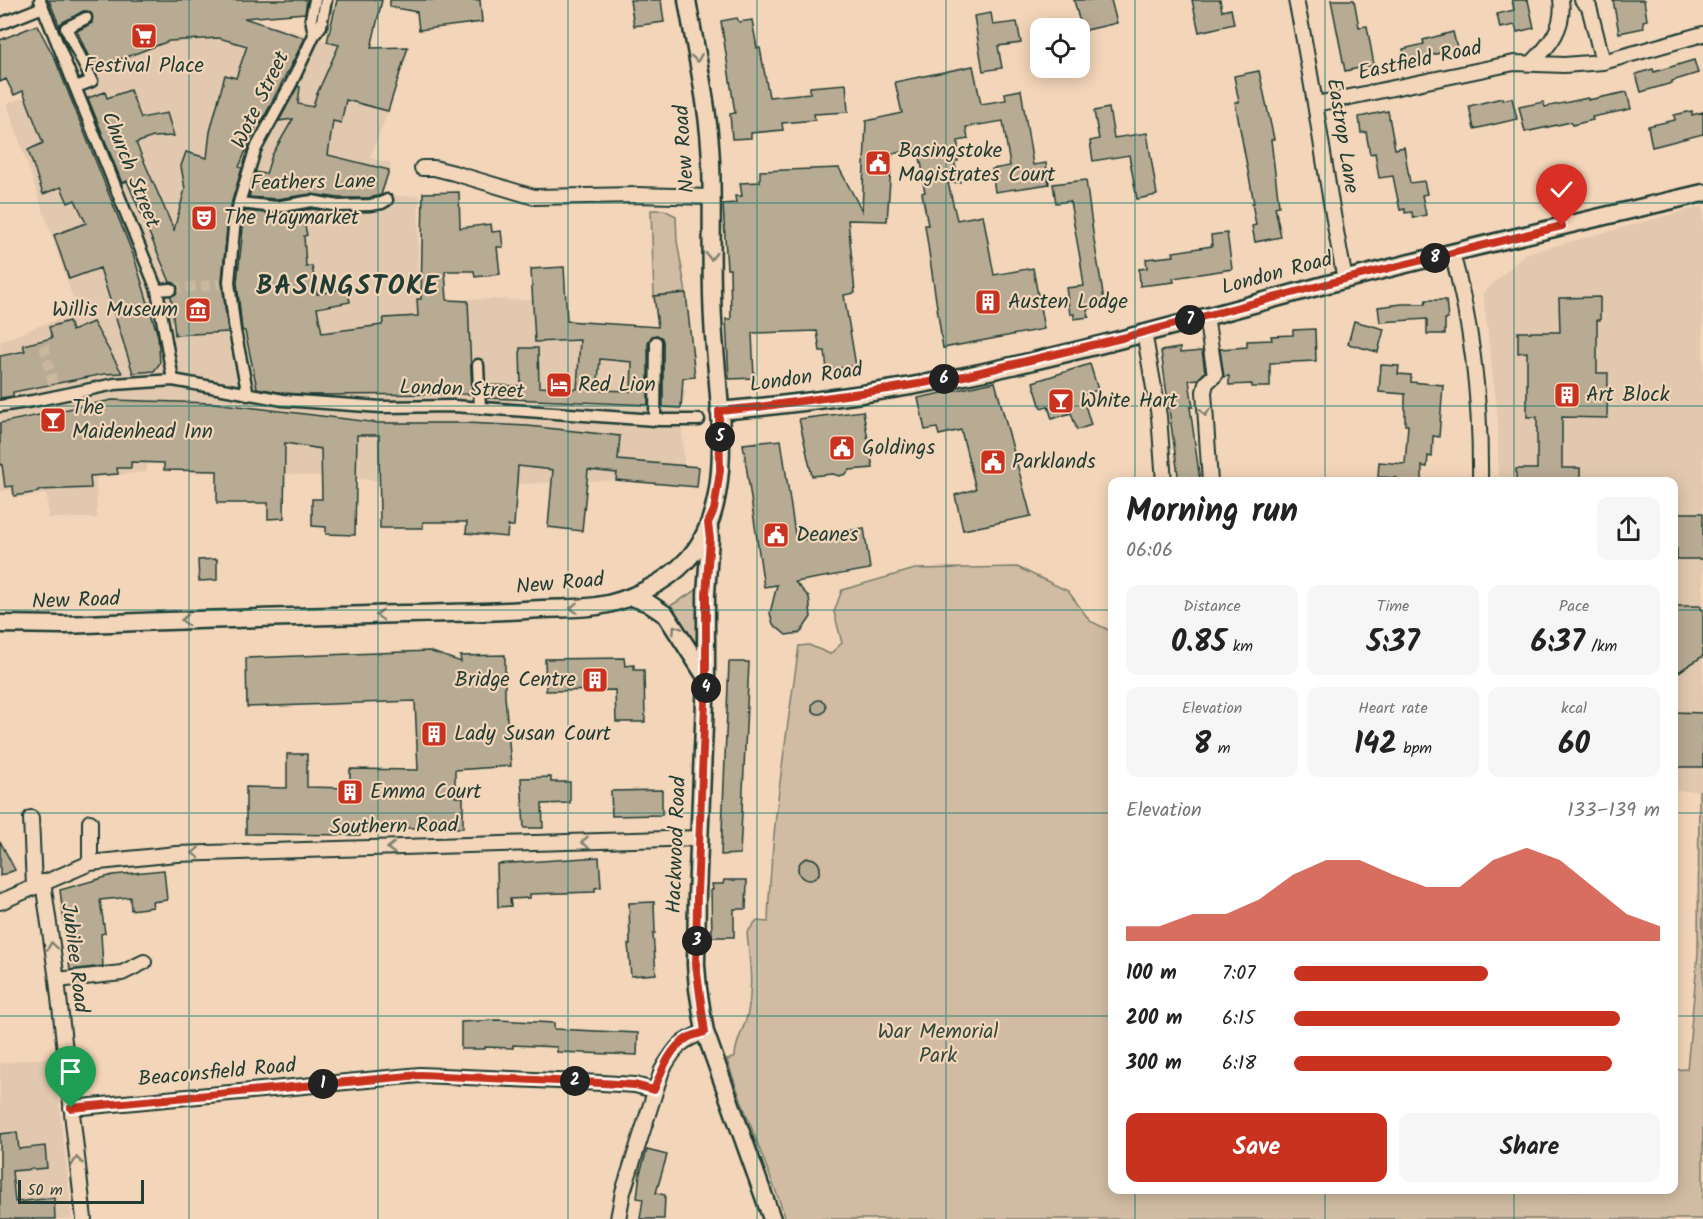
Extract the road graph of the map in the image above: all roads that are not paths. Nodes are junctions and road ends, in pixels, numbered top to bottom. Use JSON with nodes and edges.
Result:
{"nodes":[{"id":1,"x":315,"y":0,"type":"edge"},
{"id":2,"x":326,"y":0,"type":"edge"},
{"id":3,"x":687,"y":0,"type":"edge"},
{"id":4,"x":1296,"y":0,"type":"edge"},
{"id":5,"x":1561,"y":0,"type":"edge"},
{"id":6,"x":1582,"y":0,"type":"edge"},
{"id":7,"x":41,"y":3,"type":"edge"},
{"id":8,"x":86,"y":18,"type":"dead end"},
{"id":9,"x":0,"y":24,"type":"edge"},
{"id":10,"x":1703,"y":34,"type":"edge"},
{"id":11,"x":314,"y":35,"type":"junction"},
{"id":12,"x":1603,"y":62,"type":"junction"},
{"id":13,"x":1532,"y":63,"type":"junction"},
{"id":14,"x":76,"y":87,"type":"junction"},
{"id":15,"x":1316,"y":104,"type":"junction"},
{"id":16,"x":422,"y":168,"type":"dead end"},
{"id":17,"x":1703,"y":193,"type":"edge"},
{"id":18,"x":711,"y":197,"type":"junction"},
{"id":19,"x":387,"y":200,"type":"dead end"},
{"id":20,"x":239,"y":203,"type":"junction"},
{"id":21,"x":1452,"y":254,"type":"junction"},
{"id":22,"x":1345,"y":279,"type":"junction"},
{"id":23,"x":171,"y":289,"type":"tunnel mouth"},
{"id":24,"x":157,"y":290,"type":"junction"},
{"id":25,"x":1206,"y":316,"type":"junction"},
{"id":26,"x":1144,"y":332,"type":"junction"},
{"id":27,"x":656,"y":342,"type":"dead end"},
{"id":28,"x":478,"y":365,"type":"dead end"},
{"id":29,"x":173,"y":380,"type":"junction"},
{"id":30,"x":254,"y":396,"type":"junction"},
{"id":31,"x":0,"y":406,"type":"edge"},
{"id":32,"x":480,"y":408,"type":"junction"},
{"id":33,"x":719,"y":411,"type":"junction"},
{"id":34,"x":655,"y":420,"type":"junction"},
{"id":35,"x":699,"y":420,"type":"dead end"},
{"id":36,"x":1164,"y":477,"type":"edge"},
{"id":37,"x":1209,"y":477,"type":"edge"},
{"id":38,"x":1480,"y":477,"type":"edge"},
{"id":39,"x":708,"y":523,"type":"junction"},
{"id":40,"x":632,"y":597,"type":"junction"},
{"id":41,"x":0,"y":624,"type":"edge"},
{"id":42,"x":706,"y":677,"type":"junction"},
{"id":43,"x":31,"y":818,"type":"dead end"},
{"id":44,"x":90,"y":822,"type":"dead end"},
{"id":45,"x":700,"y":838,"type":"junction"},
{"id":46,"x":90,"y":863,"type":"junction"},
{"id":47,"x":38,"y":884,"type":"junction"},
{"id":48,"x":0,"y":902,"type":"edge"},
{"id":49,"x":144,"y":962,"type":"dead end"},
{"id":50,"x":57,"y":980,"type":"junction"},
{"id":51,"x":705,"y":1032,"type":"junction"},
{"id":52,"x":654,"y":1090,"type":"junction"},
{"id":53,"x":71,"y":1108,"type":"junction"},
{"id":54,"x":84,"y":1219,"type":"edge"},
{"id":55,"x":618,"y":1219,"type":"edge"},
{"id":56,"x":772,"y":1219,"type":"edge"}],
"edges":[{"from":1,"to":11,"type":"street","name":"Wote Street"},
{"from":2,"to":11,"type":"street","name":"Wote Street"},
{"from":3,"to":18,"type":"street","name":"New Road","one_way":true},
{"from":4,"to":15,"type":"street","name":"Eastrop Lane"},
{"from":5,"to":13,"type":"street"},
{"from":6,"to":12,"type":"street"},
{"from":7,"to":9,"type":"street"},
{"from":7,"to":14,"type":"street","name":"Church Street"},
{"from":8,"to":14,"type":"street"},
{"from":10,"to":12,"type":"street","name":"Eastfield Road"},
{"from":11,"to":20,"type":"street","name":"Wote Street"},
{"from":12,"to":13,"type":"street","name":"Eastfield Road"},
{"from":13,"to":15,"type":"street","name":"Eastfield Road"},
{"from":14,"to":24,"type":"street","name":"Church Street"},
{"from":15,"to":22,"type":"street","name":"Eastrop Lane"},
{"from":16,"to":18,"type":"street"},
{"from":17,"to":21,"type":"street","name":"London Road"},
{"from":18,"to":33,"type":"street","name":"New Road","one_way":true},
{"from":19,"to":20,"type":"street","name":"Feathers Lane"},
{"from":20,"to":30,"type":"street","name":"Wote Street"},
{"from":21,"to":22,"type":"street","name":"London Road"},
{"from":21,"to":38,"type":"street"},
{"from":22,"to":25,"type":"street","name":"London Road"},
{"from":23,"to":24,"type":"street"},
{"from":24,"to":29,"type":"street","name":"Church Street"},
{"from":25,"to":26,"type":"street","name":"London Road"},
{"from":25,"to":37,"type":"street","one_way":true},
{"from":26,"to":33,"type":"street","name":"London Road"},
{"from":26,"to":36,"type":"street"},
{"from":27,"to":34,"type":"street"},
{"from":28,"to":32,"type":"street"},
{"from":29,"to":30,"type":"street","name":"London Street"},
{"from":29,"to":31,"type":"street","name":"London Street"},
{"from":30,"to":32,"type":"street","name":"London Street"},
{"from":32,"to":34,"type":"street","name":"London Street"},
{"from":33,"to":39,"type":"street","name":"New Road"},
{"from":34,"to":35,"type":"street","name":"London Street"},
{"from":39,"to":40,"type":"street","name":"New Road"},
{"from":39,"to":42,"type":"street","name":"Hackwood Road"},
{"from":40,"to":41,"type":"street","name":"New Road","one_way":true},
{"from":42,"to":40,"type":"street","one_way":true},
{"from":42,"to":45,"type":"street","name":"Hackwood Road"},
{"from":43,"to":47,"type":"street"},
{"from":44,"to":46,"type":"street"},
{"from":45,"to":46,"type":"street","name":"Southern Road","one_way":true},
{"from":45,"to":51,"type":"street","name":"Hackwood Road"},
{"from":46,"to":47,"type":"street","name":"Southern Road"},
{"from":47,"to":48,"type":"street","name":"Southern Road"},
{"from":50,"to":47,"type":"street","name":"Jubilee Road","one_way":true},
{"from":49,"to":50,"type":"street"},
{"from":50,"to":53,"type":"street","name":"Jubilee Road"},
{"from":51,"to":52,"type":"street"},
{"from":51,"to":56,"type":"street","name":"Hackwood Road"},
{"from":52,"to":53,"type":"street","name":"Beaconsfield Road"},
{"from":52,"to":55,"type":"street"},
{"from":54,"to":53,"type":"street","name":"Jubilee Road","one_way":true}]}
